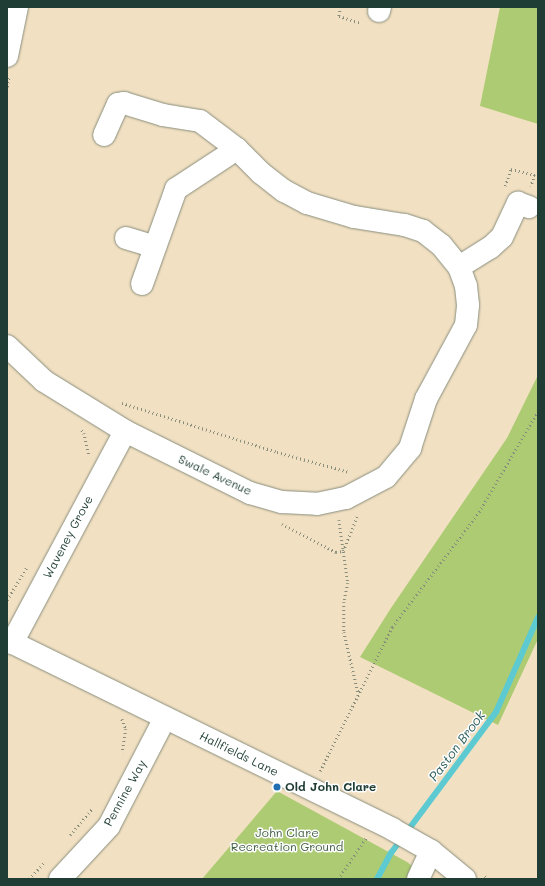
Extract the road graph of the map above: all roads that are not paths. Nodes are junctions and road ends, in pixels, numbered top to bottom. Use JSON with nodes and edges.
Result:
{"nodes":[{"id":1,"x":17,"y":7,"type":"edge"},
{"id":2,"x":7,"y":56,"type":"edge"},
{"id":3,"x":104,"y":135,"type":"dead end"},
{"id":4,"x":236,"y":149,"type":"junction"},
{"id":5,"x":526,"y":206,"type":"road end"},
{"id":6,"x":126,"y":238,"type":"dead end"},
{"id":7,"x":155,"y":247,"type":"junction"},
{"id":8,"x":459,"y":267,"type":"junction"},
{"id":9,"x":142,"y":284,"type":"dead end"},
{"id":10,"x":7,"y":346,"type":"edge"},
{"id":11,"x":125,"y":431,"type":"junction"},
{"id":12,"x":10,"y":641,"type":"edge"},
{"id":13,"x":165,"y":718,"type":"junction"},
{"id":14,"x":423,"y":847,"type":"junction"},
{"id":15,"x":60,"y":879,"type":"edge"},
{"id":16,"x":418,"y":879,"type":"edge"},
{"id":17,"x":465,"y":879,"type":"edge"}],
"edges":[{"from":1,"to":2,"type":"street"},
{"from":3,"to":4,"type":"street","name":"Swale Avenue"},
{"from":4,"to":7,"type":"street"},
{"from":4,"to":8,"type":"street","name":"Swale Avenue"},
{"from":5,"to":8,"type":"street"},
{"from":6,"to":7,"type":"street"},
{"from":7,"to":9,"type":"street"},
{"from":8,"to":11,"type":"street","name":"Swale Avenue"},
{"from":10,"to":11,"type":"street","name":"Swale Avenue"},
{"from":11,"to":12,"type":"street","name":"Waveney Grove"},
{"from":12,"to":13,"type":"street","name":"Hallfields Lane"},
{"from":13,"to":14,"type":"street","name":"Hallfields Lane"},
{"from":13,"to":15,"type":"street","name":"Pennine Way"},
{"from":14,"to":16,"type":"street"},
{"from":14,"to":17,"type":"street","name":"Hallfields Lane"}]}
